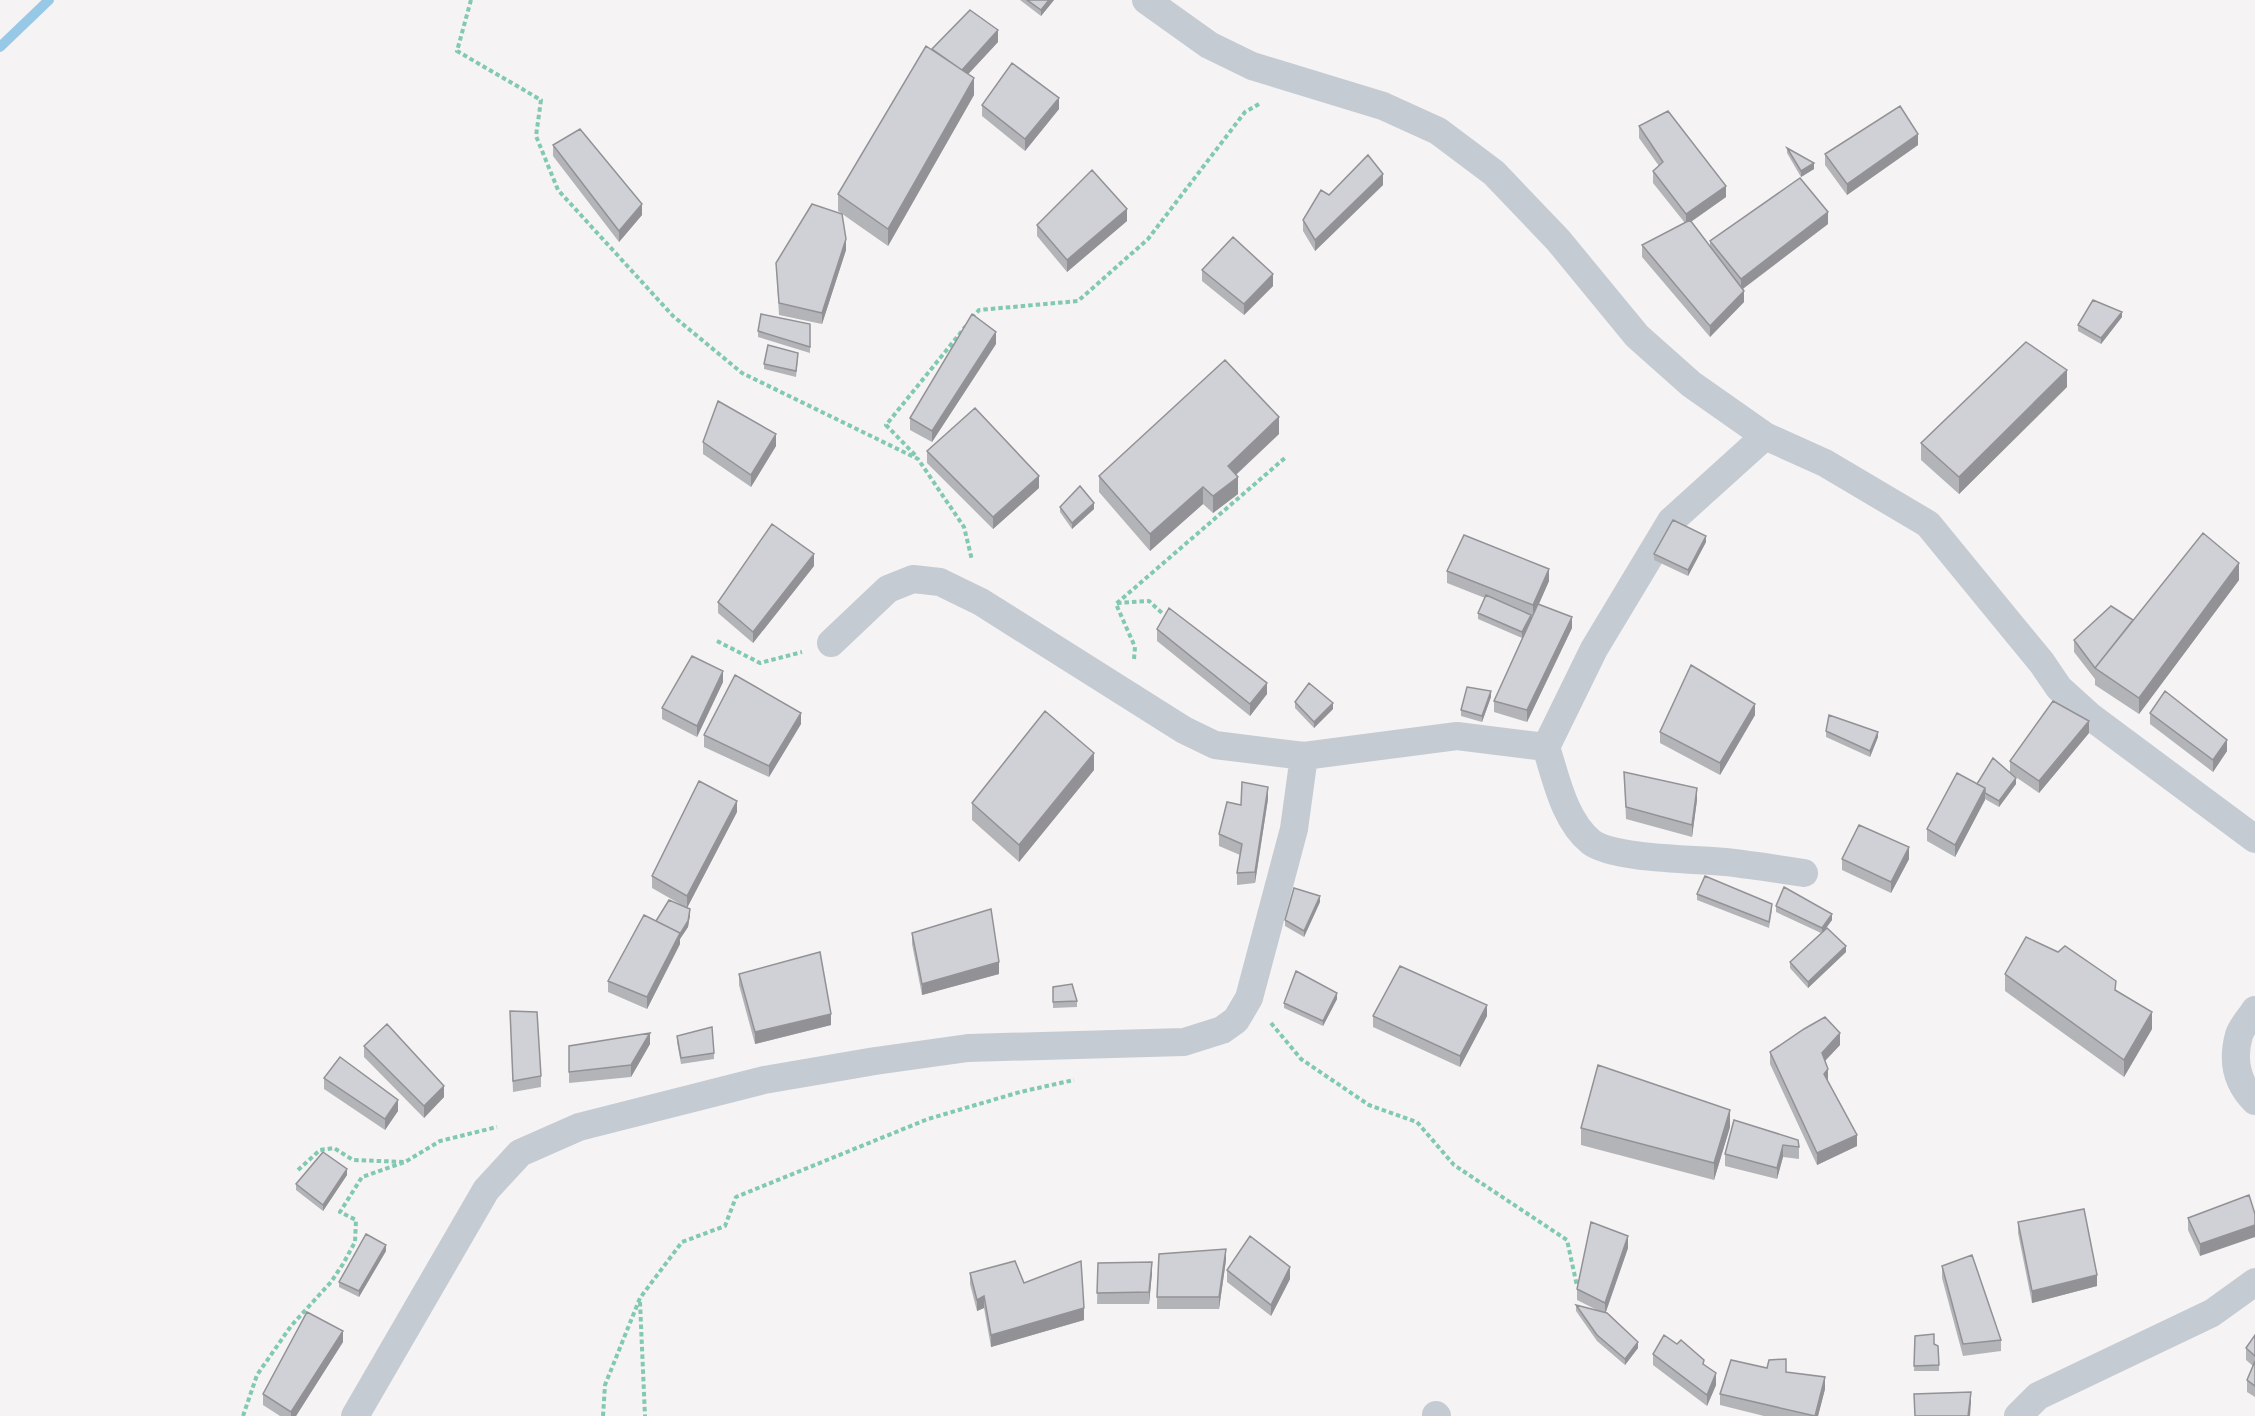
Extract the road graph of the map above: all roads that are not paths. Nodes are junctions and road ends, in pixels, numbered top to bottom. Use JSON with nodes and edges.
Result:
{"nodes":[{"id":1,"x":1146,"y":0,"type":"edge"},
{"id":2,"x":1765,"y":436,"type":"junction"},
{"id":3,"x":831,"y":643,"type":"road end"},
{"id":4,"x":1546,"y":747,"type":"junction"},
{"id":5,"x":1304,"y":756,"type":"junction"},
{"id":6,"x":2255,"y":839,"type":"edge"},
{"id":7,"x":1804,"y":873,"type":"dead end"},
{"id":8,"x":2255,"y":1010,"type":"edge"},
{"id":9,"x":2255,"y":1101,"type":"edge"},
{"id":10,"x":2255,"y":1282,"type":"edge"},
{"id":11,"x":355,"y":1416,"type":"edge"},
{"id":12,"x":2018,"y":1416,"type":"edge"}],
"edges":[{"from":1,"to":2,"type":"street"},
{"from":2,"to":4,"type":"street"},
{"from":2,"to":6,"type":"street"},
{"from":3,"to":5,"type":"street"},
{"from":4,"to":5,"type":"street"},
{"from":4,"to":7,"type":"street"},
{"from":5,"to":11,"type":"street"},
{"from":8,"to":9,"type":"street"},
{"from":10,"to":12,"type":"street"}]}
